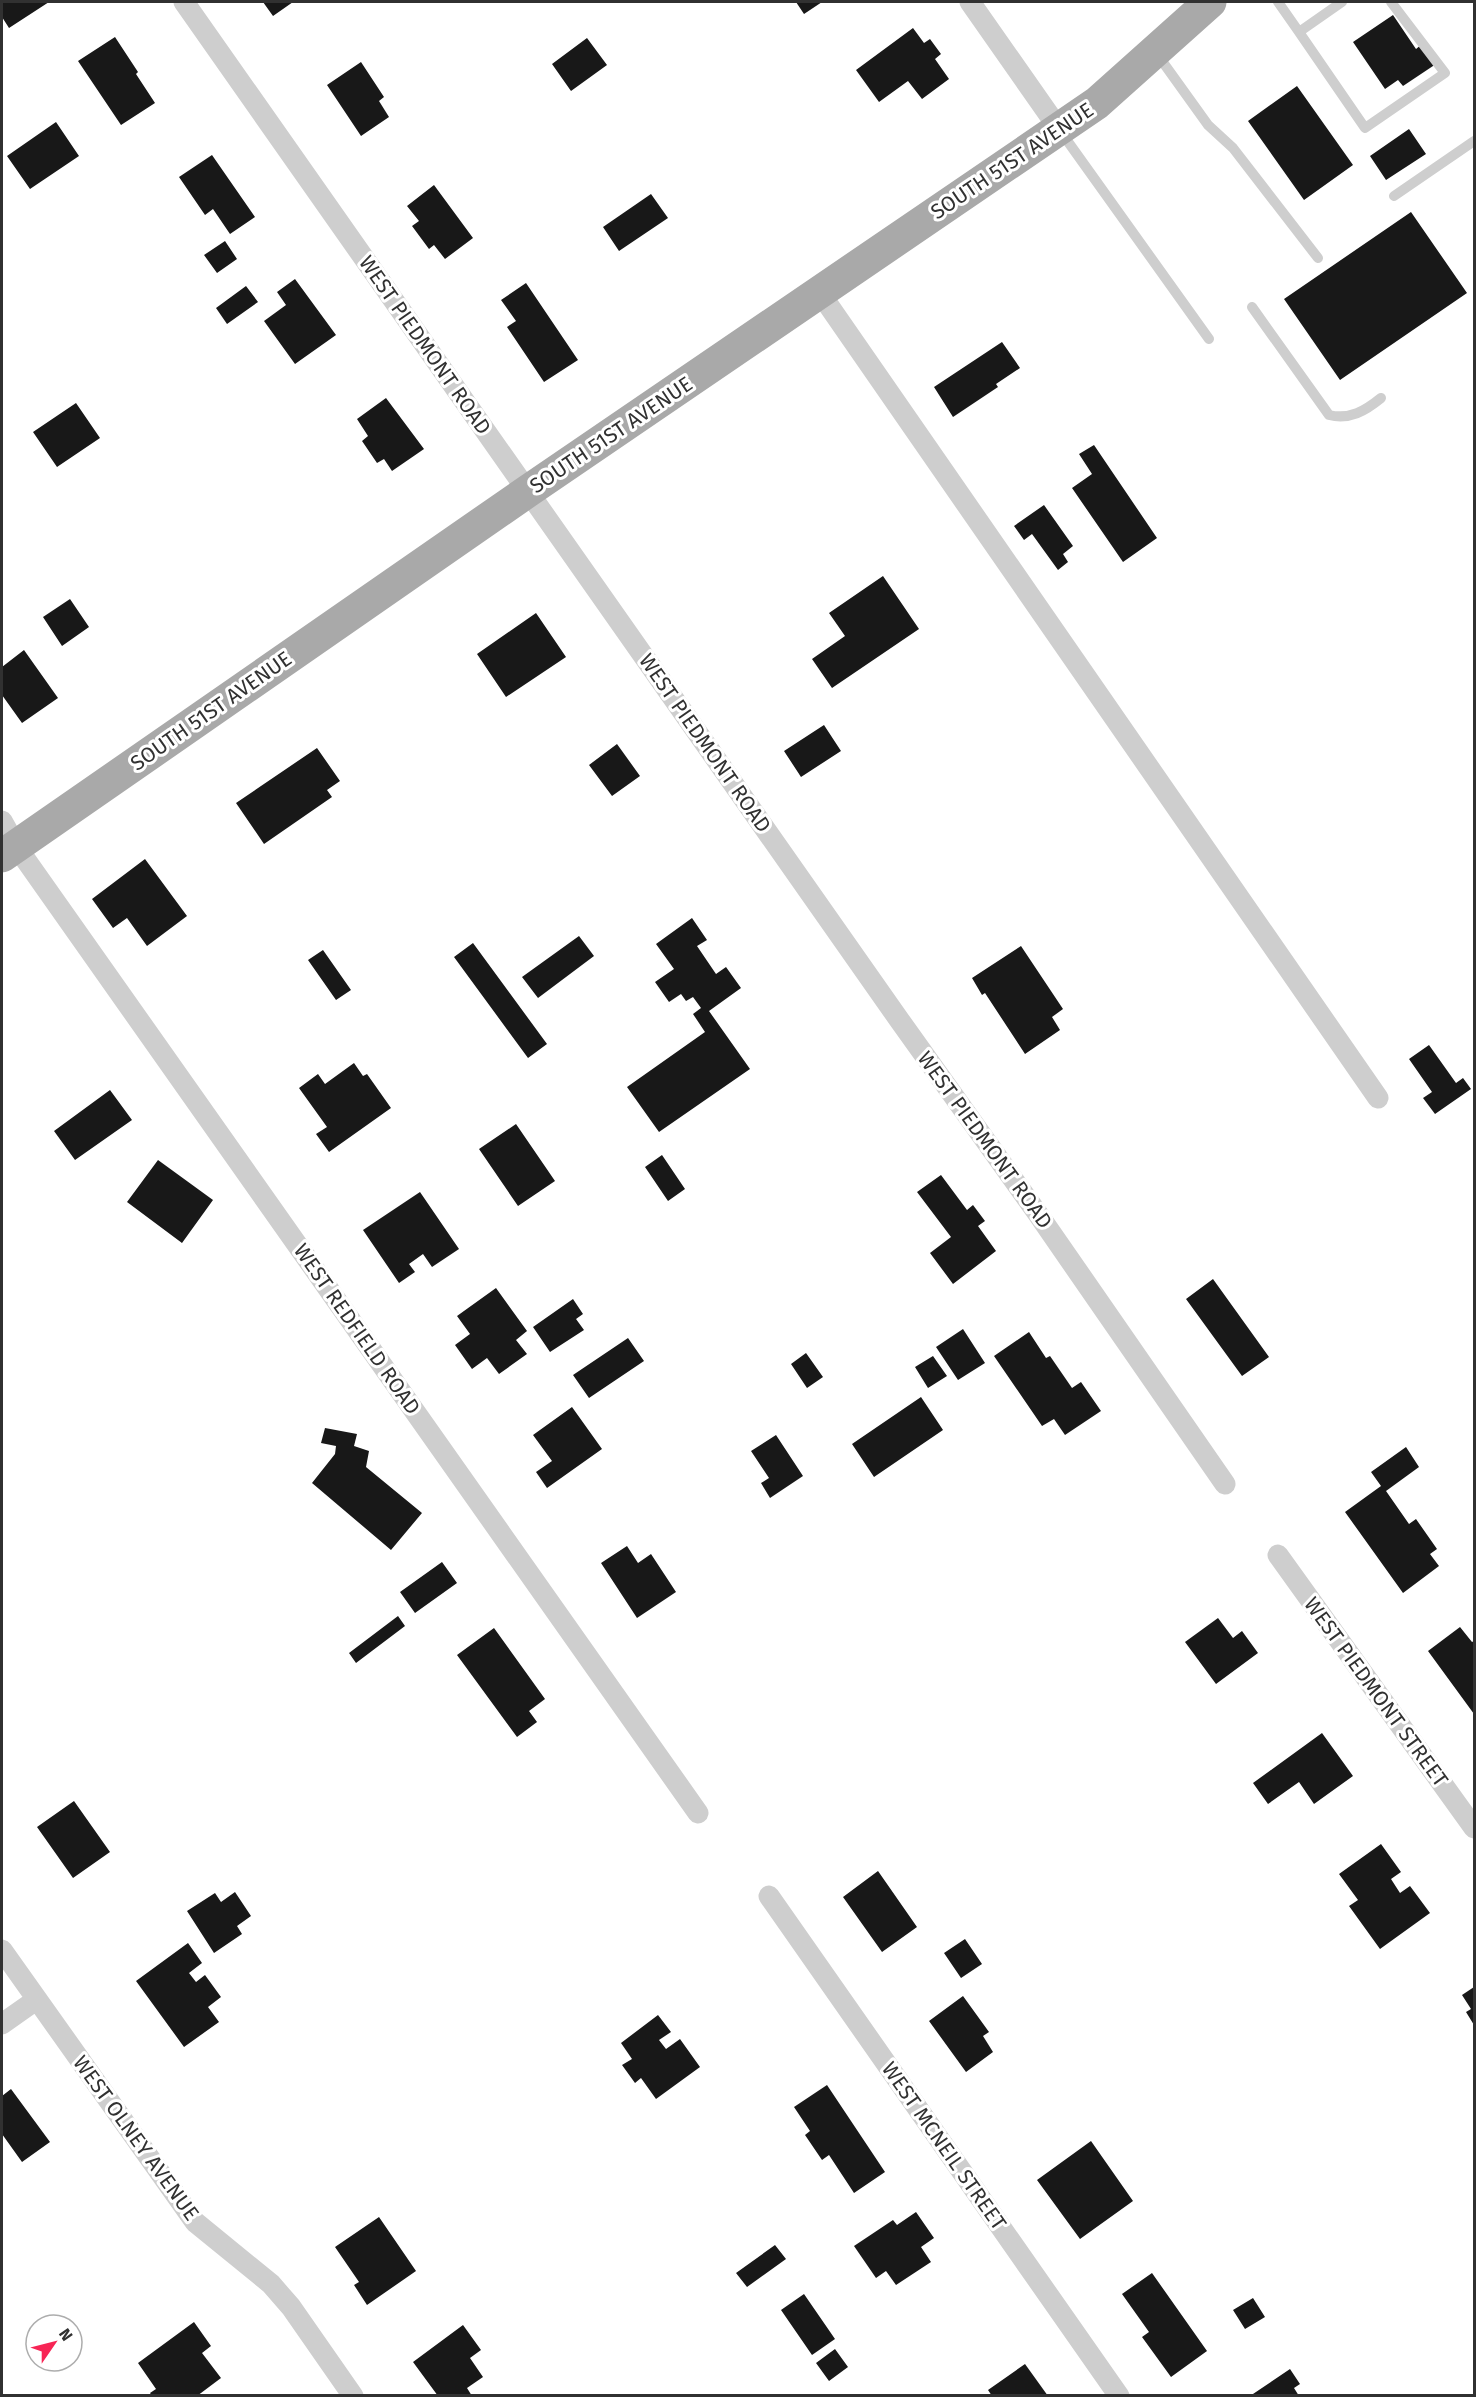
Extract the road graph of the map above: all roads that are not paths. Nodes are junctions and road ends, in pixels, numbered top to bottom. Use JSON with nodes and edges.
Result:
{"nodes":[{"id":1,"x":184,"y":2,"type":"edge"},
{"id":2,"x":970,"y":2,"type":"edge"},
{"id":3,"x":1210,"y":2,"type":"edge"},
{"id":4,"x":1278,"y":2,"type":"edge"},
{"id":5,"x":1342,"y":2,"type":"edge"},
{"id":6,"x":1391,"y":2,"type":"edge"},
{"id":7,"x":1299,"y":32,"type":"junction"},
{"id":8,"x":1155,"y":51,"type":"junction"},
{"id":9,"x":1059,"y":129,"type":"junction"},
{"id":10,"x":1474,"y":141,"type":"edge"},
{"id":11,"x":1394,"y":196,"type":"dead end"},
{"id":12,"x":1318,"y":258,"type":"dead end"},
{"id":13,"x":820,"y":293,"type":"junction"},
{"id":14,"x":1252,"y":307,"type":"dead end"},
{"id":15,"x":1209,"y":339,"type":"dead end"},
{"id":16,"x":1381,"y":398,"type":"dead end"},
{"id":17,"x":528,"y":491,"type":"junction"},
{"id":18,"x":6,"y":841,"type":"edge"},
{"id":19,"x":1378,"y":1098,"type":"dead end"},
{"id":20,"x":1225,"y":1484,"type":"dead end"},
{"id":21,"x":1278,"y":1555,"type":"dead end"},
{"id":22,"x":698,"y":1813,"type":"dead end"},
{"id":23,"x":1474,"y":1828,"type":"edge"},
{"id":24,"x":769,"y":1896,"type":"dead end"},
{"id":25,"x":2,"y":1950,"type":"edge"},
{"id":26,"x":36,"y":2000,"type":"junction"},
{"id":27,"x":2,"y":2024,"type":"edge"},
{"id":28,"x":353,"y":2396,"type":"edge"},
{"id":29,"x":1119,"y":2396,"type":"edge"}],
"edges":[{"from":1,"to":17,"type":"street","name":"WEST PIEDMONT ROAD"},
{"from":2,"to":9,"type":"street"},
{"from":3,"to":8,"type":"main road","name":"SOUTH 51ST AVENUE"},
{"from":4,"to":7,"type":"lane"},
{"from":5,"to":7,"type":"lane"},
{"from":6,"to":7,"type":"lane"},
{"from":8,"to":9,"type":"main road","name":"SOUTH 51ST AVENUE"},
{"from":8,"to":12,"type":"lane"},
{"from":9,"to":13,"type":"main road","name":"SOUTH 51ST AVENUE"},
{"from":9,"to":15,"type":"lane"},
{"from":10,"to":11,"type":"lane"},
{"from":13,"to":17,"type":"main road","name":"SOUTH 51ST AVENUE"},
{"from":13,"to":19,"type":"street"},
{"from":14,"to":16,"type":"lane"},
{"from":17,"to":18,"type":"main road","name":"SOUTH 51ST AVENUE"},
{"from":17,"to":20,"type":"street","name":"WEST PIEDMONT ROAD"},
{"from":18,"to":22,"type":"street","name":"WEST REDFIELD ROAD"},
{"from":21,"to":23,"type":"street","name":"WEST PIEDMONT STREET"},
{"from":24,"to":29,"type":"street","name":"WEST MCNEIL STREET"},
{"from":25,"to":26,"type":"street","name":"WEST OLNEY AVENUE"},
{"from":26,"to":27,"type":"street"},
{"from":26,"to":28,"type":"street","name":"WEST OLNEY AVENUE"}]}
